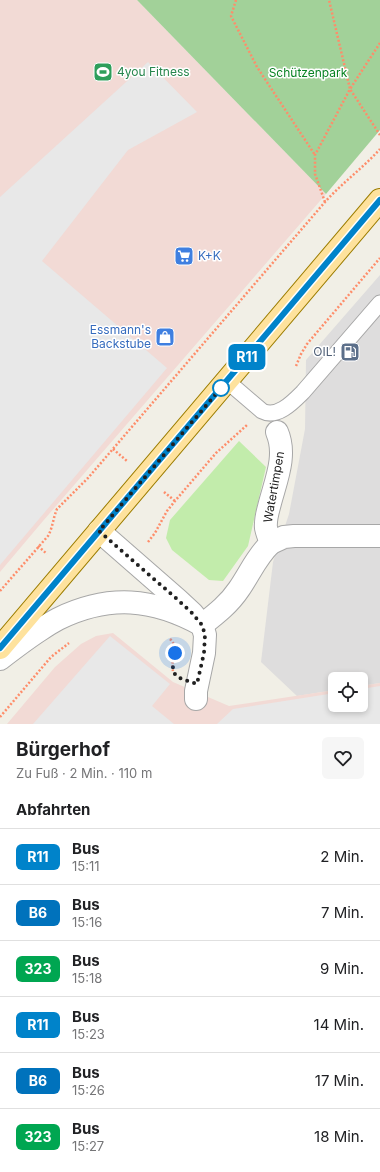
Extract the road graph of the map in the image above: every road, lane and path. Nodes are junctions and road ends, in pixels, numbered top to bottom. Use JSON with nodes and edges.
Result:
{"nodes":[{"id":1,"x":236,"y":0,"type":"edge"},
{"id":2,"x":329,"y":0,"type":"edge"},
{"id":3,"x":380,"y":43,"type":"edge"},
{"id":4,"x":350,"y":89,"type":"junction"},
{"id":5,"x":380,"y":135,"type":"edge"},
{"id":6,"x":380,"y":149,"type":"edge"},
{"id":7,"x":315,"y":155,"type":"junction"},
{"id":8,"x":380,"y":200,"type":"edge"},
{"id":9,"x":325,"y":202,"type":"junction"},
{"id":10,"x":380,"y":258,"type":"edge"},
{"id":11,"x":380,"y":303,"type":"edge"},
{"id":12,"x":296,"y":370,"type":"dead end"},
{"id":13,"x":227,"y":381,"type":"junction"},
{"id":14,"x":262,"y":411,"type":"junction"},
{"id":15,"x":277,"y":432,"type":"dead end"},
{"id":16,"x":175,"y":501,"type":"dead end"},
{"id":17,"x":99,"y":531,"type":"junction"},
{"id":18,"x":380,"y":536,"type":"edge"},
{"id":19,"x":271,"y":543,"type":"junction"},
{"id":20,"x":0,"y":591,"type":"edge"},
{"id":21,"x":202,"y":625,"type":"junction"},
{"id":22,"x":168,"y":637,"type":"dead end"},
{"id":23,"x":74,"y":640,"type":"dead end"},
{"id":24,"x":0,"y":648,"type":"edge"},
{"id":25,"x":0,"y":659,"type":"edge"},
{"id":26,"x":197,"y":692,"type":"joint"},
{"id":27,"x":0,"y":717,"type":"edge"}],
"edges":[{"from":1,"to":7,"type":"path"},
{"from":2,"to":4,"type":"path"},
{"from":3,"to":4,"type":"path"},
{"from":4,"to":5,"type":"path"},
{"from":4,"to":7,"type":"path"},
{"from":6,"to":9,"type":"path"},
{"from":7,"to":9,"type":"path"},
{"from":8,"to":13,"type":"main road"},
{"from":9,"to":20,"type":"path"},
{"from":10,"to":12,"type":"path"},
{"from":11,"to":14,"type":"lane"},
{"from":13,"to":14,"type":"lane"},
{"from":13,"to":17,"type":"main road"},
{"from":14,"to":16,"type":"path"},
{"from":15,"to":19,"type":"street","name":"Watertimpen"},
{"from":17,"to":21,"type":"street"},
{"from":17,"to":24,"type":"main road"},
{"from":18,"to":19,"type":"street","name":"Watertimpen"},
{"from":19,"to":21,"type":"street"},
{"from":21,"to":25,"type":"street"},
{"from":21,"to":26,"type":"street"},
{"from":22,"to":26,"type":"path"},
{"from":23,"to":27,"type":"path"}]}
